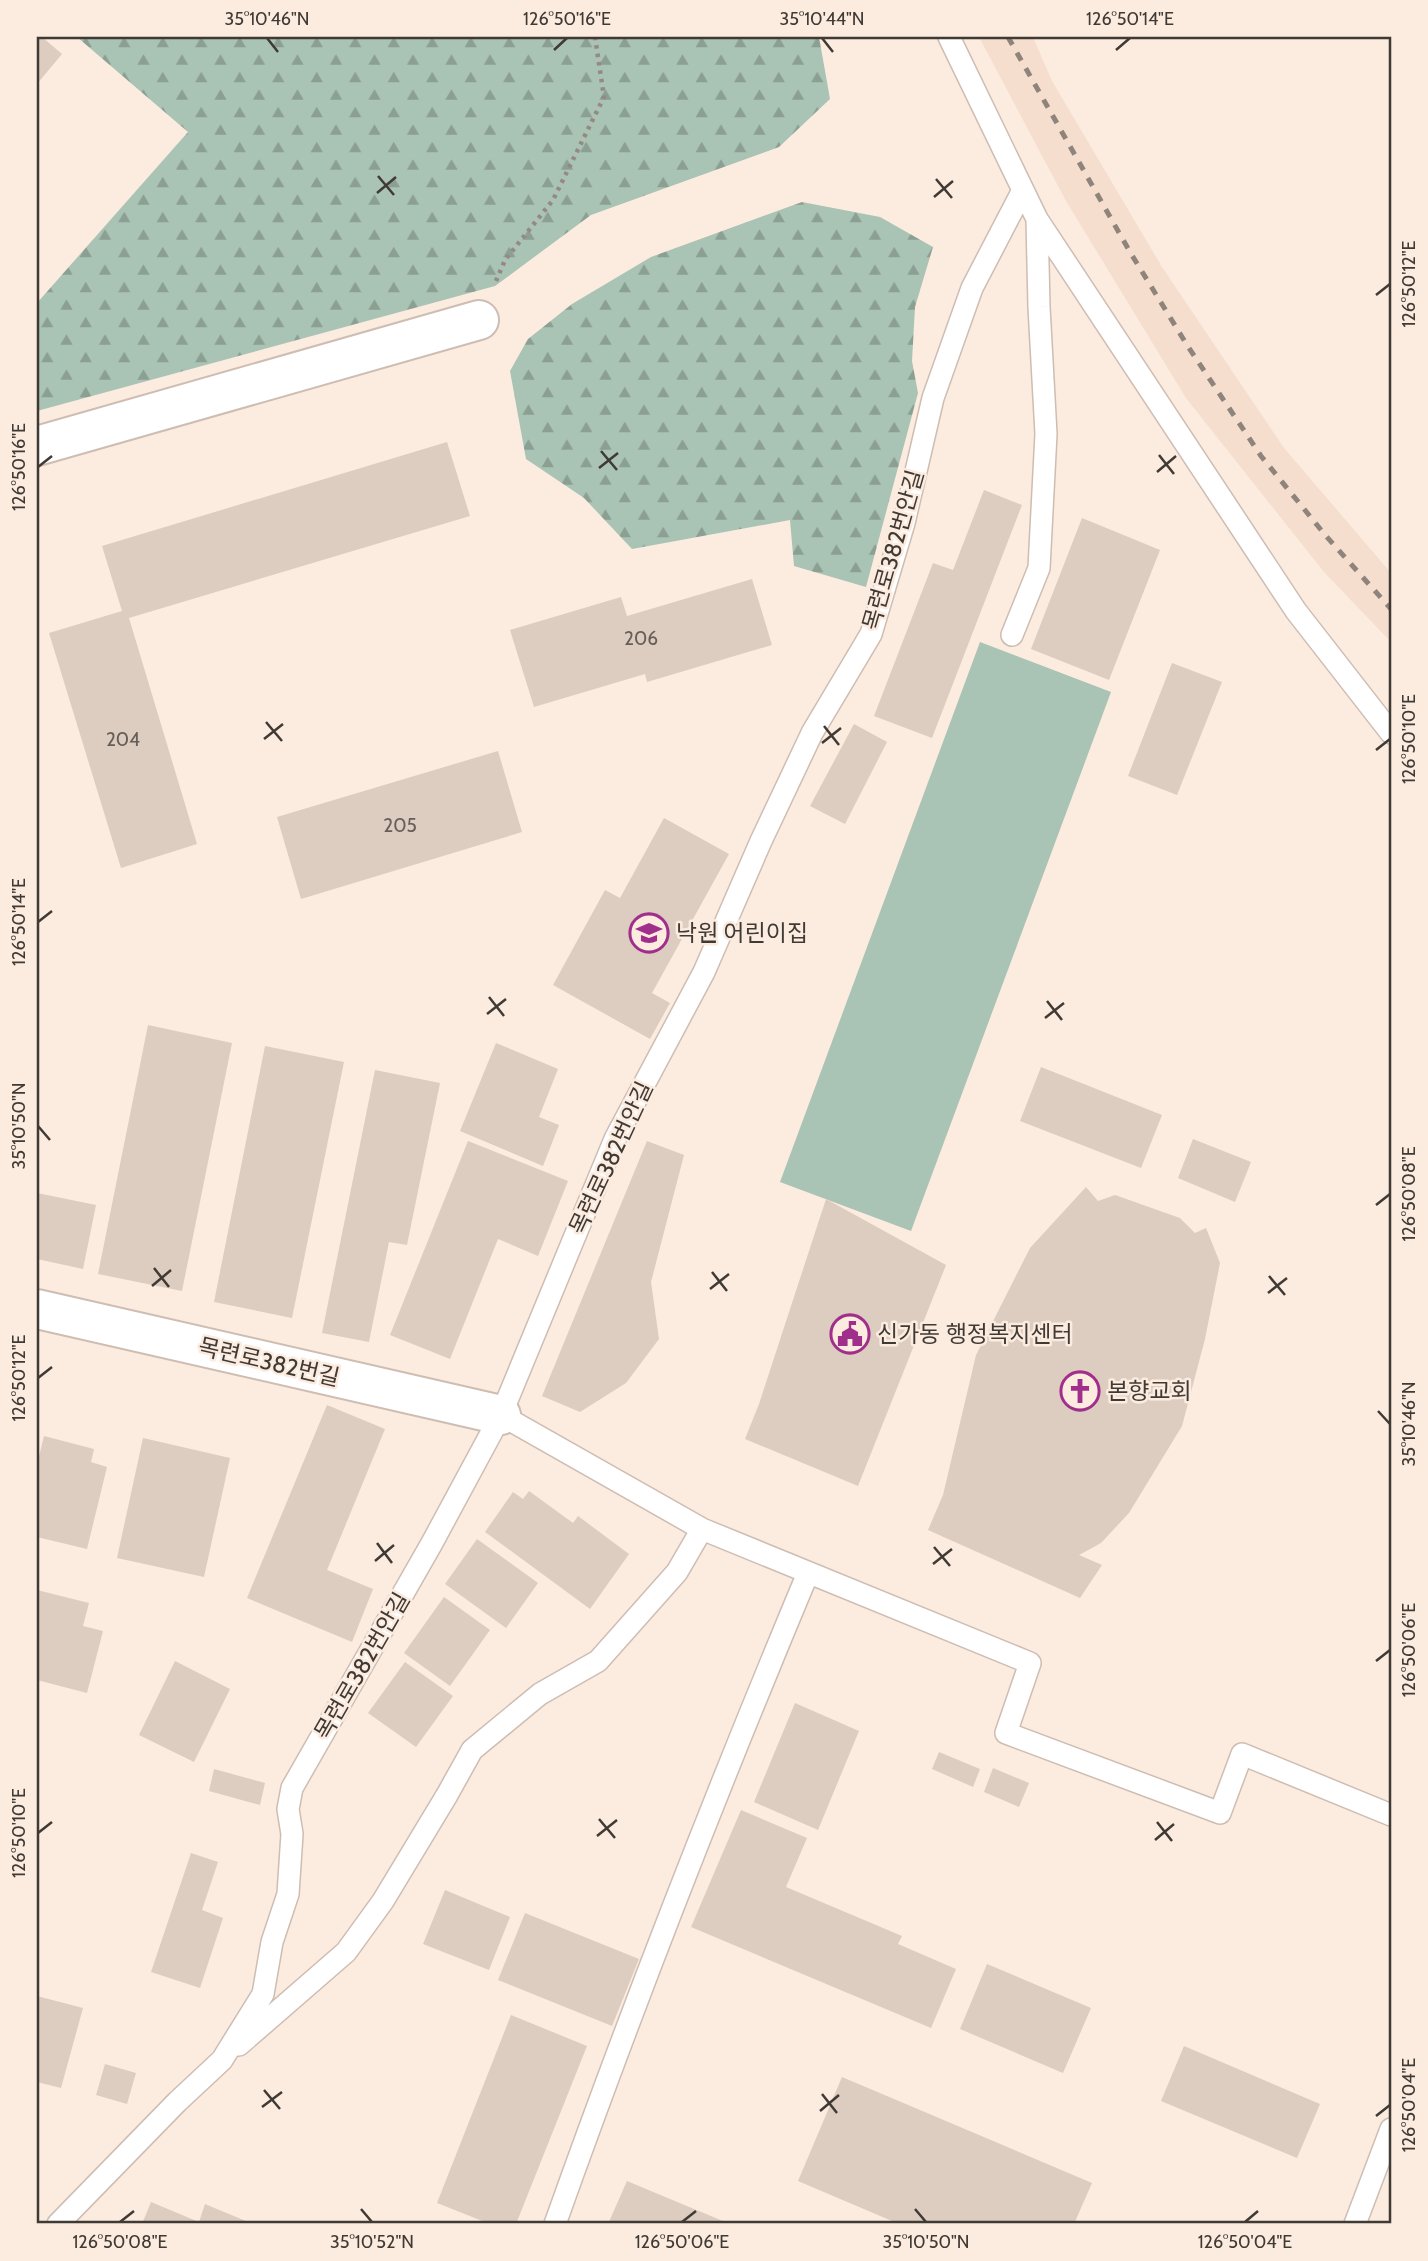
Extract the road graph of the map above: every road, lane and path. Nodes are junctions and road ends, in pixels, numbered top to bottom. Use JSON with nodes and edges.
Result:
{"nodes":[{"id":1,"x":595,"y":37,"type":"edge"},
{"id":2,"x":949,"y":37,"type":"edge"},
{"id":3,"x":1023,"y":190,"type":"junction"},
{"id":4,"x":1037,"y":219,"type":"junction"},
{"id":5,"x":479,"y":320,"type":"joint"},
{"id":6,"x":37,"y":446,"type":"edge"},
{"id":7,"x":1012,"y":635,"type":"dead end"},
{"id":8,"x":1391,"y":733,"type":"edge"},
{"id":9,"x":37,"y":1309,"type":"edge"},
{"id":10,"x":501,"y":1415,"type":"junction"},
{"id":11,"x":702,"y":1529,"type":"junction"},
{"id":12,"x":808,"y":1573,"type":"junction"},
{"id":13,"x":1391,"y":1815,"type":"edge"},
{"id":14,"x":222,"y":2060,"type":"junction"},
{"id":15,"x":1391,"y":2129,"type":"edge"},
{"id":16,"x":58,"y":2224,"type":"edge"},
{"id":17,"x":555,"y":2224,"type":"edge"},
{"id":18,"x":1355,"y":2224,"type":"edge"}],
"edges":[{"from":1,"to":5,"type":"path"},
{"from":2,"to":3,"type":"lane"},
{"from":3,"to":4,"type":"lane"},
{"from":3,"to":10,"type":"lane","name":"목련로382번안길"},
{"from":4,"to":7,"type":"lane"},
{"from":4,"to":8,"type":"lane"},
{"from":5,"to":6,"type":"street"},
{"from":9,"to":10,"type":"street","name":"목련로382번길"},
{"from":10,"to":11,"type":"lane"},
{"from":10,"to":14,"type":"lane","name":"목련로382번안길"},
{"from":11,"to":12,"type":"lane"},
{"from":11,"to":14,"type":"lane"},
{"from":12,"to":13,"type":"lane"},
{"from":12,"to":17,"type":"lane"},
{"from":14,"to":16,"type":"lane","name":"목련로382번안길"},
{"from":15,"to":18,"type":"lane"}]}
